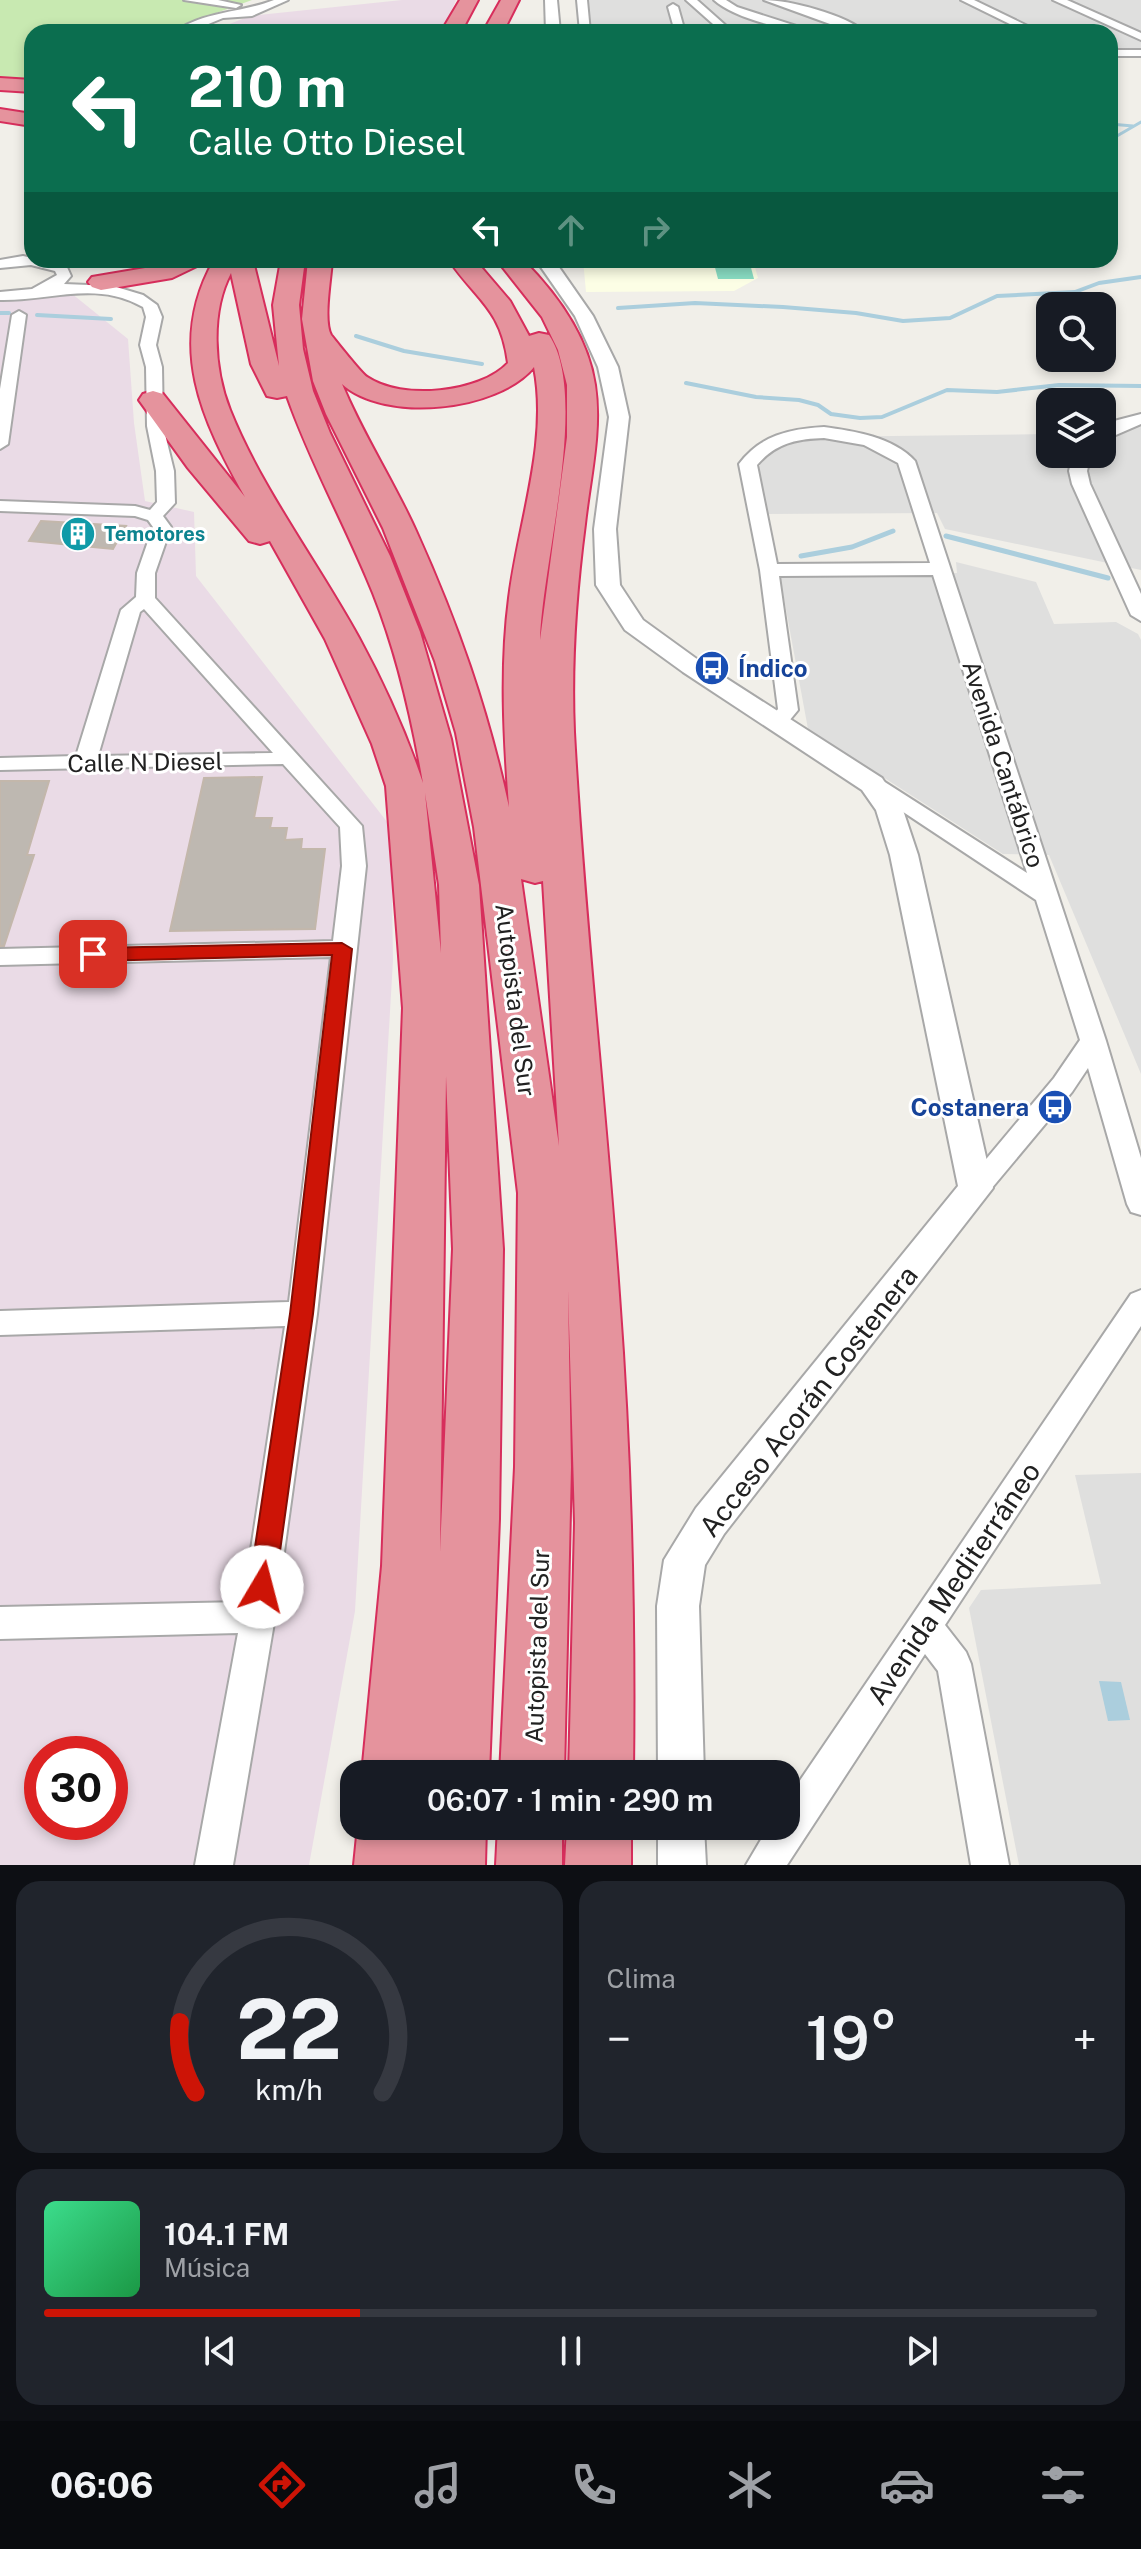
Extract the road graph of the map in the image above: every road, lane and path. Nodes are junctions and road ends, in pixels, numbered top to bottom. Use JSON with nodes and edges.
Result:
{"nodes":[{"id":1,"x":189,"y":0,"type":"edge"},
{"id":2,"x":283,"y":0,"type":"edge"},
{"id":3,"x":469,"y":0,"type":"edge"},
{"id":4,"x":488,"y":0,"type":"edge"},
{"id":5,"x":510,"y":0,"type":"edge"},
{"id":6,"x":551,"y":0,"type":"edge"},
{"id":7,"x":691,"y":0,"type":"edge"},
{"id":8,"x":719,"y":0,"type":"edge"},
{"id":9,"x":769,"y":0,"type":"edge"},
{"id":10,"x":966,"y":0,"type":"edge"},
{"id":11,"x":1058,"y":0,"type":"edge"},
{"id":12,"x":202,"y":3,"type":"junction"},
{"id":13,"x":265,"y":4,"type":"edge"},
{"id":14,"x":582,"y":4,"type":"edge"},
{"id":15,"x":569,"y":7,"type":"dead end"},
{"id":16,"x":673,"y":7,"type":"dead end"},
{"id":17,"x":240,"y":8,"type":"junction"},
{"id":18,"x":220,"y":13,"type":"junction"},
{"id":19,"x":197,"y":24,"type":"edge"},
{"id":20,"x":213,"y":24,"type":"edge"},
{"id":21,"x":456,"y":24,"type":"edge"},
{"id":22,"x":474,"y":24,"type":"edge"},
{"id":23,"x":497,"y":24,"type":"edge"},
{"id":24,"x":552,"y":24,"type":"edge"},
{"id":25,"x":584,"y":24,"type":"edge"},
{"id":26,"x":678,"y":24,"type":"edge"},
{"id":27,"x":719,"y":24,"type":"edge"},
{"id":28,"x":783,"y":24,"type":"edge"},
{"id":29,"x":846,"y":24,"type":"edge"},
{"id":30,"x":1018,"y":24,"type":"edge"},
{"id":31,"x":1112,"y":24,"type":"edge"},
{"id":32,"x":1118,"y":27,"type":"edge"},
{"id":33,"x":1141,"y":37,"type":"edge"},
{"id":34,"x":1118,"y":53,"type":"edge"},
{"id":35,"x":1141,"y":53,"type":"edge"},
{"id":36,"x":0,"y":84,"type":"edge"},
{"id":37,"x":24,"y":86,"type":"edge"},
{"id":38,"x":0,"y":91,"type":"edge"},
{"id":39,"x":24,"y":94,"type":"edge"},
{"id":40,"x":0,"y":106,"type":"edge"},
{"id":41,"x":24,"y":108,"type":"edge"},
{"id":42,"x":0,"y":115,"type":"edge"},
{"id":43,"x":24,"y":119,"type":"edge"},
{"id":44,"x":24,"y":261,"type":"edge"},
{"id":45,"x":0,"y":264,"type":"edge"},
{"id":46,"x":61,"y":268,"type":"edge"},
{"id":47,"x":171,"y":268,"type":"edge"},
{"id":48,"x":228,"y":268,"type":"edge"},
{"id":49,"x":236,"y":268,"type":"edge"},
{"id":50,"x":292,"y":268,"type":"edge"},
{"id":51,"x":320,"y":268,"type":"edge"},
{"id":52,"x":470,"y":268,"type":"edge"},
{"id":53,"x":489,"y":268,"type":"edge"},
{"id":54,"x":516,"y":268,"type":"edge"},
{"id":55,"x":551,"y":268,"type":"edge"},
{"id":56,"x":64,"y":276,"type":"junction"},
{"id":57,"x":101,"y":282,"type":"junction"},
{"id":58,"x":46,"y":290,"type":"junction"},
{"id":59,"x":0,"y":296,"type":"edge"},
{"id":60,"x":19,"y":315,"type":"dead end"},
{"id":61,"x":317,"y":336,"type":"junction"},
{"id":62,"x":154,"y":367,"type":"junction"},
{"id":63,"x":153,"y":400,"type":"junction"},
{"id":64,"x":1141,"y":419,"type":"edge"},
{"id":65,"x":1116,"y":427,"type":"edge"},
{"id":66,"x":0,"y":444,"type":"edge"},
{"id":67,"x":329,"y":464,"type":"junction"},
{"id":68,"x":1079,"y":468,"type":"edge"},
{"id":69,"x":0,"y":506,"type":"edge"},
{"id":70,"x":154,"y":516,"type":"junction"},
{"id":71,"x":943,"y":569,"type":"junction"},
{"id":72,"x":769,"y":570,"type":"junction"},
{"id":73,"x":145,"y":599,"type":"junction"},
{"id":74,"x":1141,"y":615,"type":"edge"},
{"id":75,"x":342,"y":639,"type":"junction"},
{"id":76,"x":777,"y":723,"type":"junction"},
{"id":77,"x":289,"y":757,"type":"junction"},
{"id":78,"x":85,"y":763,"type":"junction"},
{"id":79,"x":0,"y":764,"type":"edge"},
{"id":80,"x":872,"y":784,"type":"junction"},
{"id":81,"x":934,"y":823,"type":"junction"},
{"id":82,"x":897,"y":829,"type":"junction"},
{"id":83,"x":1030,"y":847,"type":"junction"},
{"id":84,"x":1002,"y":866,"type":"junction"},
{"id":85,"x":1045,"y":895,"type":"junction"},
{"id":86,"x":342,"y":949,"type":"junction"},
{"id":87,"x":0,"y":957,"type":"edge"},
{"id":88,"x":1093,"y":1041,"type":"junction"},
{"id":89,"x":1063,"y":1085,"type":"junction"},
{"id":90,"x":1110,"y":1098,"type":"junction"},
{"id":91,"x":976,"y":1188,"type":"junction"},
{"id":92,"x":542,"y":1193,"type":"junction"},
{"id":93,"x":1141,"y":1203,"type":"edge"},
{"id":94,"x":1141,"y":1302,"type":"edge"},
{"id":95,"x":302,"y":1314,"type":"junction"},
{"id":96,"x":0,"y":1323,"type":"edge"},
{"id":97,"x":258,"y":1617,"type":"junction"},
{"id":98,"x":0,"y":1623,"type":"edge"},
{"id":99,"x":924,"y":1626,"type":"junction"},
{"id":100,"x":395,"y":1760,"type":"edge"},
{"id":101,"x":458,"y":1760,"type":"edge"},
{"id":102,"x":533,"y":1760,"type":"edge"},
{"id":103,"x":601,"y":1760,"type":"edge"},
{"id":104,"x":681,"y":1760,"type":"edge"},
{"id":105,"x":389,"y":1840,"type":"edge"},
{"id":106,"x":453,"y":1840,"type":"edge"},
{"id":107,"x":530,"y":1840,"type":"edge"},
{"id":108,"x":599,"y":1840,"type":"edge"},
{"id":109,"x":681,"y":1840,"type":"edge"},
{"id":110,"x":214,"y":1865,"type":"edge"},
{"id":111,"x":387,"y":1865,"type":"edge"},
{"id":112,"x":452,"y":1865,"type":"edge"},
{"id":113,"x":529,"y":1865,"type":"edge"},
{"id":114,"x":598,"y":1865,"type":"edge"},
{"id":115,"x":682,"y":1865,"type":"edge"},
{"id":116,"x":765,"y":1865,"type":"edge"},
{"id":117,"x":990,"y":1865,"type":"edge"}],
"edges":[{"from":1,"to":12,"type":"street"},
{"from":2,"to":13,"type":"street"},
{"from":3,"to":21,"type":"highway"},
{"from":4,"to":22,"type":"highway"},
{"from":5,"to":23,"type":"highway"},
{"from":6,"to":24,"type":"street"},
{"from":7,"to":27,"type":"street"},
{"from":8,"to":28,"type":"street"},
{"from":9,"to":29,"type":"street"},
{"from":10,"to":30,"type":"street"},
{"from":11,"to":31,"type":"street"},
{"from":12,"to":17,"type":"street"},
{"from":12,"to":18,"type":"street"},
{"from":13,"to":17,"type":"street"},
{"from":13,"to":17,"type":"street"},
{"from":14,"to":15,"type":"street"},
{"from":14,"to":25,"type":"street"},
{"from":16,"to":26,"type":"street"},
{"from":17,"to":18,"type":"street"},
{"from":17,"to":20,"type":"street"},
{"from":18,"to":19,"type":"street"},
{"from":32,"to":33,"type":"street"},
{"from":34,"to":35,"type":"street"},
{"from":36,"to":37,"type":"highway"},
{"from":38,"to":39,"type":"highway"},
{"from":40,"to":41,"type":"highway"},
{"from":42,"to":43,"type":"highway"},
{"from":44,"to":45,"type":"street"},
{"from":46,"to":56,"type":"street"},
{"from":47,"to":57,"type":"highway"},
{"from":48,"to":75,"type":"highway"},
{"from":49,"to":67,"type":"highway"},
{"from":50,"to":67,"type":"highway","name":"Autopista del Sur"},
{"from":51,"to":61,"type":"highway","name":"Autopista del Sur"},
{"from":52,"to":61,"type":"highway"},
{"from":53,"to":92,"type":"highway"},
{"from":54,"to":103,"type":"highway"},
{"from":55,"to":76,"type":"street"},
{"from":56,"to":57,"type":"street"},
{"from":56,"to":58,"type":"street"},
{"from":57,"to":62,"type":"street"},
{"from":58,"to":59,"type":"street"},
{"from":58,"to":62,"type":"street"},
{"from":60,"to":66,"type":"street"},
{"from":61,"to":92,"type":"highway","name":"Autopista del Sur"},
{"from":62,"to":63,"type":"street"},
{"from":63,"to":70,"type":"street"},
{"from":63,"to":75,"type":"highway"},
{"from":64,"to":65,"type":"street"},
{"from":67,"to":101,"type":"highway","name":"Autopista del Sur"},
{"from":68,"to":74,"type":"street"},
{"from":69,"to":70,"type":"street"},
{"from":70,"to":73,"type":"street"},
{"from":71,"to":72,"type":"street"},
{"from":71,"to":72,"type":"street","name":"Avenida Cantábrico"},
{"from":71,"to":83,"type":"street","name":"Avenida Cantábrico"},
{"from":72,"to":76,"type":"street"},
{"from":73,"to":77,"type":"street"},
{"from":73,"to":78,"type":"street"},
{"from":75,"to":100,"type":"highway"},
{"from":76,"to":80,"type":"street"},
{"from":77,"to":78,"type":"street","name":"Calle N Diesel"},
{"from":77,"to":86,"type":"street"},
{"from":78,"to":79,"type":"street","name":"Calle N Diesel"},
{"from":80,"to":81,"type":"street"},
{"from":80,"to":82,"type":"street"},
{"from":81,"to":82,"type":"street"},
{"from":81,"to":84,"type":"street"},
{"from":82,"to":91,"type":"street"},
{"from":83,"to":84,"type":"street"},
{"from":83,"to":85,"type":"street","name":"Avenida Cantábrico"},
{"from":84,"to":85,"type":"street"},
{"from":85,"to":88,"type":"street","name":"Avenida Cantábrico"},
{"from":86,"to":87,"type":"street"},
{"from":86,"to":95,"type":"street"},
{"from":88,"to":89,"type":"street"},
{"from":88,"to":90,"type":"street","name":"Avenida Cantábrico"},
{"from":89,"to":90,"type":"street"},
{"from":89,"to":91,"type":"street"},
{"from":90,"to":93,"type":"street","name":"Avenida Cantábrico"},
{"from":91,"to":104,"type":"street","name":"Acceso Acorán Costenera"},
{"from":92,"to":102,"type":"highway","name":"Autopista del Sur"},
{"from":94,"to":99,"type":"street","name":"Avenida Mediterráneo"},
{"from":95,"to":96,"type":"street"},
{"from":95,"to":97,"type":"street"},
{"from":97,"to":98,"type":"street"},
{"from":97,"to":110,"type":"street"},
{"from":99,"to":116,"type":"street","name":"Avenida Mediterráneo"},
{"from":99,"to":117,"type":"street"},
{"from":105,"to":111,"type":"highway"},
{"from":106,"to":112,"type":"highway"},
{"from":107,"to":113,"type":"highway"},
{"from":108,"to":114,"type":"highway"},
{"from":109,"to":115,"type":"street"}]}
